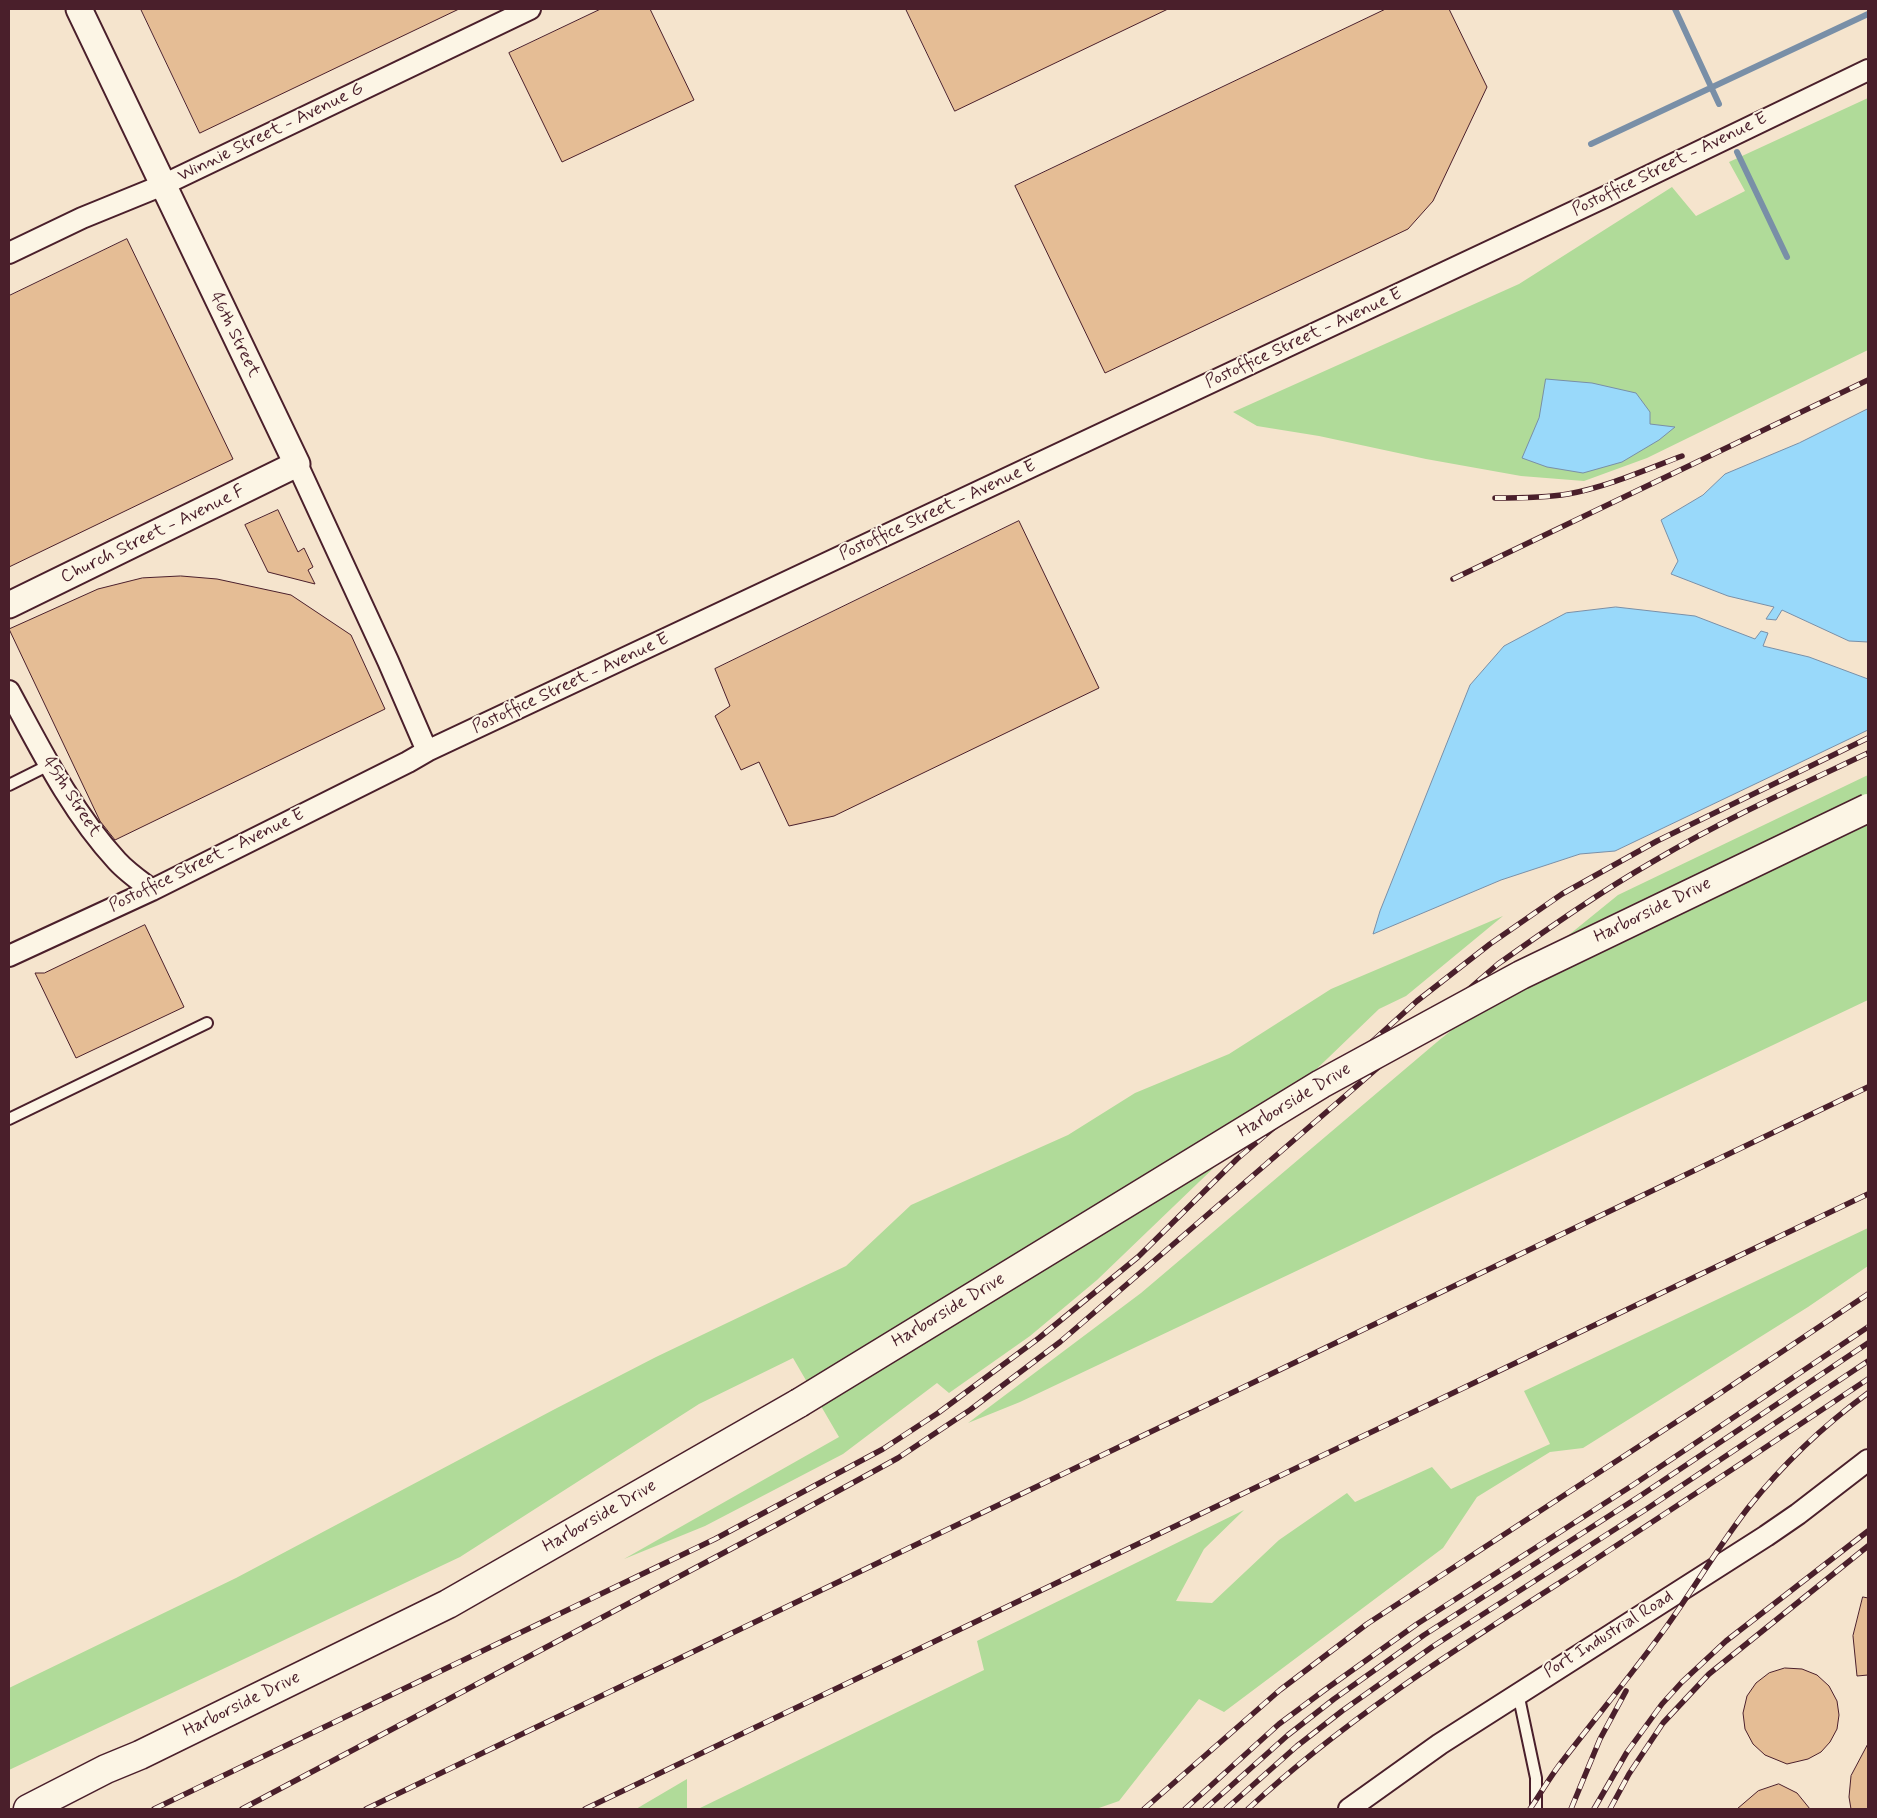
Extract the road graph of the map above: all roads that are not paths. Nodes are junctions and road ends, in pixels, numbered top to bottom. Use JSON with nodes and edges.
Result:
{"nodes":[{"id":1,"x":79,"y":9,"type":"edge"},
{"id":2,"x":530,"y":9,"type":"edge"},
{"id":3,"x":1868,"y":70,"type":"edge"},
{"id":4,"x":163,"y":185,"type":"junction"},
{"id":5,"x":9,"y":253,"type":"edge"},
{"id":6,"x":297,"y":464,"type":"junction"},
{"id":7,"x":9,"y":604,"type":"edge"},
{"id":8,"x":9,"y":691,"type":"edge"},
{"id":9,"x":427,"y":751,"type":"junction"},
{"id":10,"x":49,"y":765,"type":"junction"},
{"id":11,"x":9,"y":785,"type":"edge"},
{"id":12,"x":1868,"y":808,"type":"edge"},
{"id":13,"x":152,"y":890,"type":"junction"},
{"id":14,"x":9,"y":956,"type":"edge"},
{"id":15,"x":206,"y":1023,"type":"dead end"},
{"id":16,"x":9,"y":1119,"type":"edge"},
{"id":17,"x":1868,"y":1460,"type":"edge"},
{"id":18,"x":1518,"y":1693,"type":"junction"},
{"id":19,"x":28,"y":1809,"type":"edge"},
{"id":20,"x":1349,"y":1809,"type":"edge"},
{"id":21,"x":1536,"y":1809,"type":"edge"}],
"edges":[{"from":1,"to":4,"type":"street","name":"46th Street"},
{"from":2,"to":4,"type":"street","name":"Winnie Street - Avenue G"},
{"from":3,"to":9,"type":"street","name":"Postoffice Street - Avenue E"},
{"from":4,"to":5,"type":"street","name":"Winnie Street - Avenue G"},
{"from":4,"to":6,"type":"street","name":"46th Street"},
{"from":6,"to":7,"type":"street","name":"Church Street - Avenue F"},
{"from":6,"to":9,"type":"street","name":"46th Street"},
{"from":8,"to":10,"type":"street","name":"45th Street"},
{"from":9,"to":13,"type":"street","name":"Postoffice Street - Avenue E"},
{"from":10,"to":11,"type":"lane"},
{"from":10,"to":13,"type":"street","name":"45th Street"},
{"from":12,"to":19,"type":"main road","name":"Harborside Drive","bridge":true},
{"from":13,"to":14,"type":"street","name":"Postoffice Street - Avenue E"},
{"from":15,"to":16,"type":"lane"},
{"from":17,"to":18,"type":"street","name":"Port Industrial Road"},
{"from":18,"to":20,"type":"street","name":"Port Industrial Road"},
{"from":18,"to":21,"type":"lane"}]}
